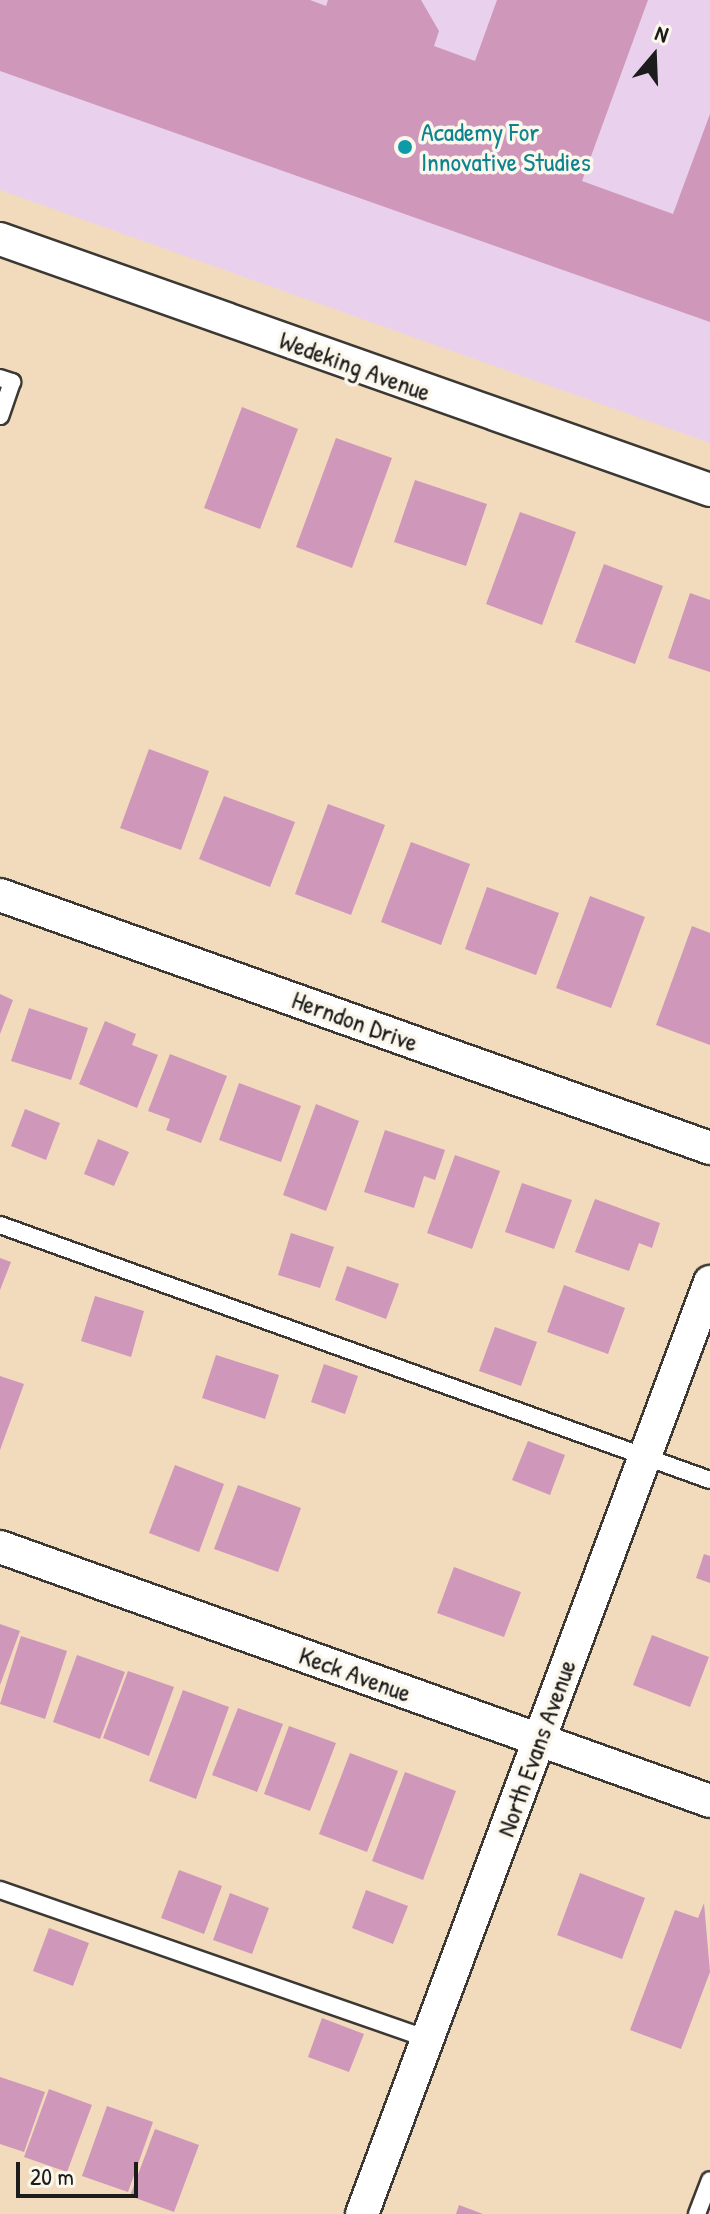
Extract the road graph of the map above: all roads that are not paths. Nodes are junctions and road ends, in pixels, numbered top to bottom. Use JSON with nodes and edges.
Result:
{"nodes":[{"id":1,"x":0,"y":239,"type":"edge"},
{"id":2,"x":0,"y":378,"type":"edge"},
{"id":3,"x":0,"y":416,"type":"edge"},
{"id":4,"x":710,"y":490,"type":"edge"},
{"id":5,"x":0,"y":895,"type":"edge"},
{"id":6,"x":710,"y":1148,"type":"edge"},
{"id":7,"x":0,"y":1225,"type":"edge"},
{"id":8,"x":710,"y":1282,"type":"edge"},
{"id":9,"x":645,"y":1457,"type":"junction"},
{"id":10,"x":710,"y":1480,"type":"edge"},
{"id":11,"x":0,"y":1547,"type":"edge"},
{"id":12,"x":539,"y":1739,"type":"junction"},
{"id":13,"x":710,"y":1801,"type":"edge"},
{"id":14,"x":0,"y":1890,"type":"edge"},
{"id":15,"x":428,"y":2039,"type":"junction"},
{"id":16,"x":710,"y":2180,"type":"edge"},
{"id":17,"x":362,"y":2214,"type":"edge"},
{"id":18,"x":697,"y":2214,"type":"edge"}],
"edges":[{"from":1,"to":4,"type":"street","name":"Wedeking Avenue"},
{"from":2,"to":3,"type":"lane"},
{"from":5,"to":6,"type":"street","name":"Herndon Drive"},
{"from":7,"to":9,"type":"lane"},
{"from":8,"to":9,"type":"street","name":"North Evans Avenue"},
{"from":9,"to":10,"type":"lane"},
{"from":9,"to":12,"type":"street","name":"North Evans Avenue"},
{"from":11,"to":12,"type":"street","name":"Keck Avenue"},
{"from":12,"to":13,"type":"street","name":"Keck Avenue"},
{"from":12,"to":15,"type":"street","name":"North Evans Avenue"},
{"from":14,"to":15,"type":"lane"},
{"from":15,"to":17,"type":"street","name":"North Evans Avenue"},
{"from":16,"to":18,"type":"lane"}]}
